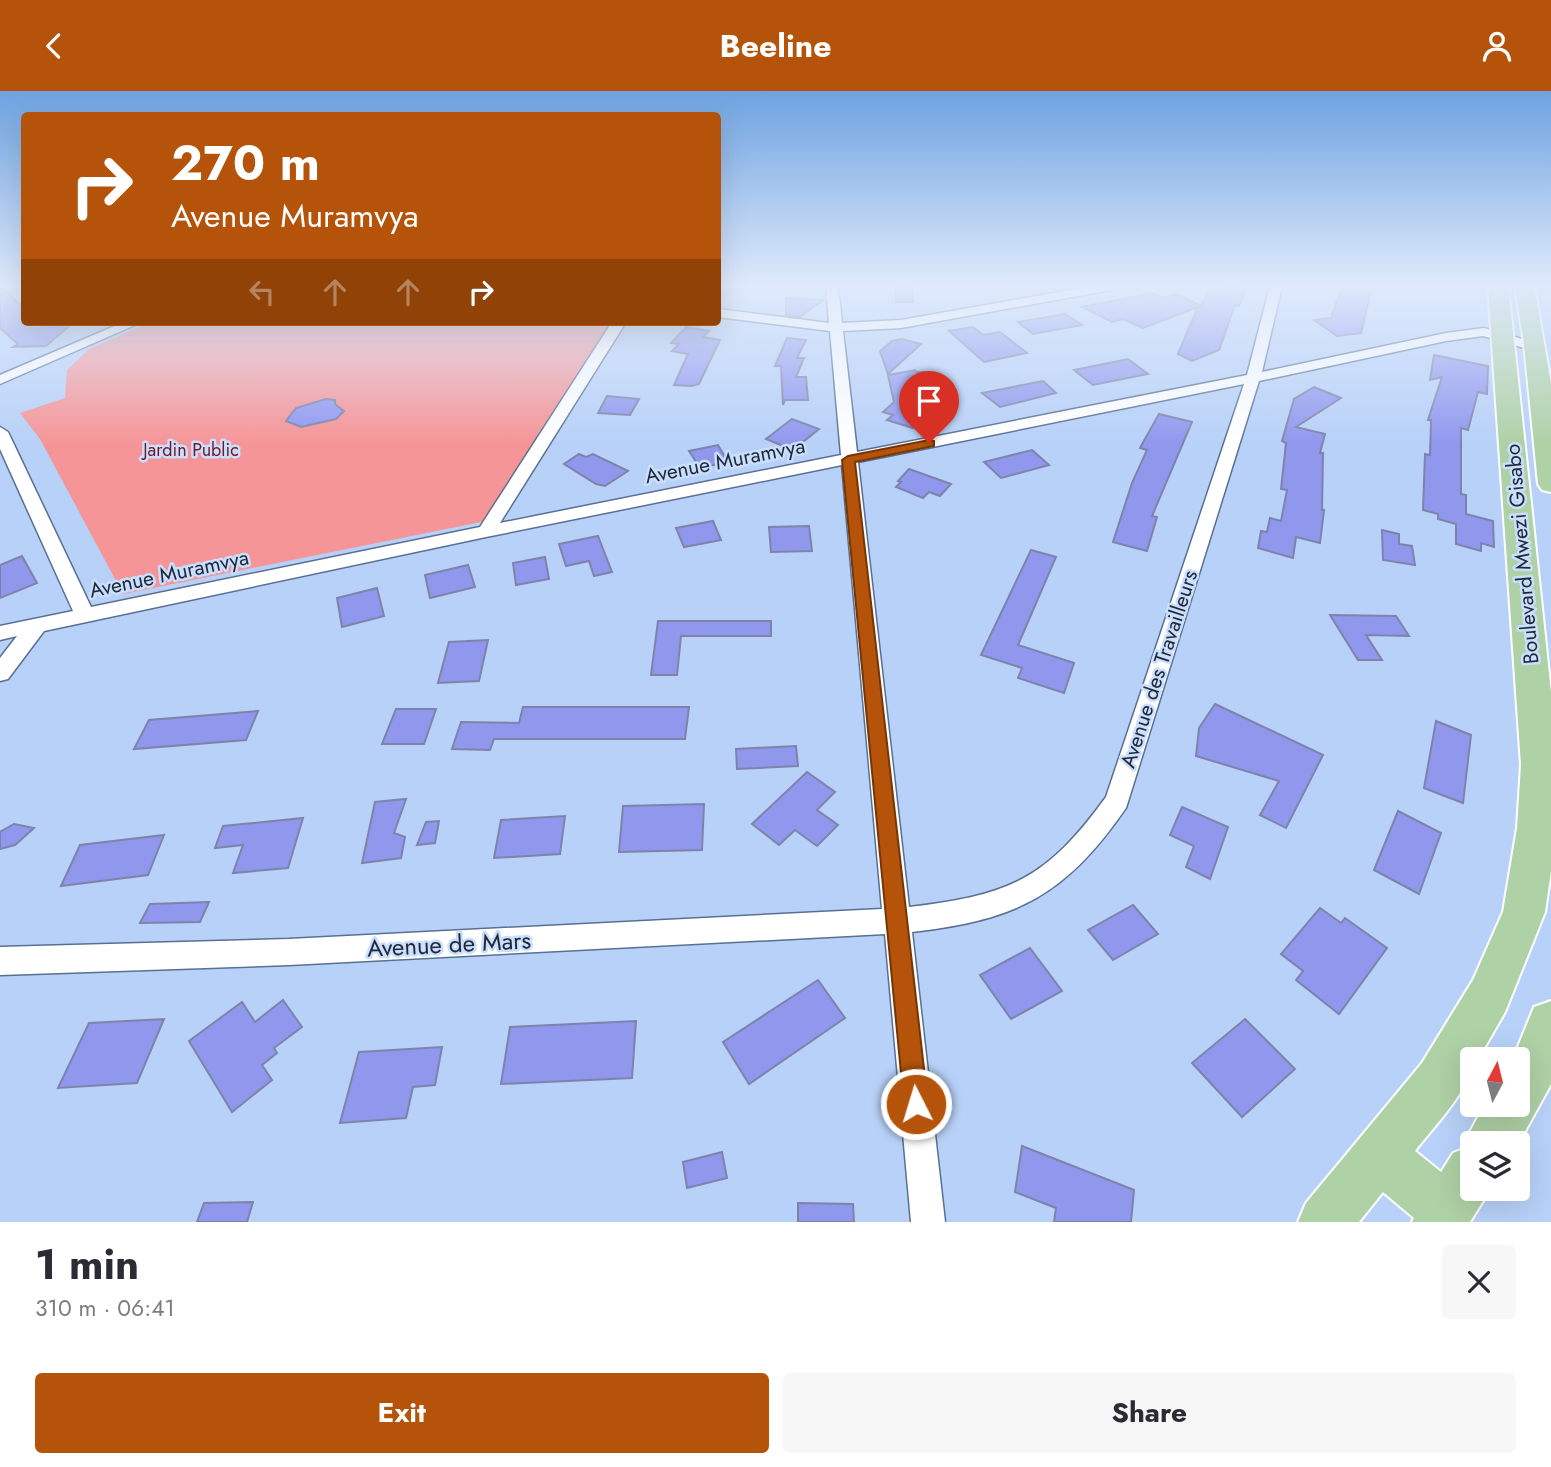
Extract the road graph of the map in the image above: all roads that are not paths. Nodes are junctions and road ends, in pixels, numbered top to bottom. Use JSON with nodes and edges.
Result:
{"nodes":[{"id":1,"x":96,"y":339,"type":"edge"},
{"id":2,"x":608,"y":339,"type":"edge"},
{"id":3,"x":838,"y":339,"type":"edge"},
{"id":4,"x":1263,"y":339,"type":"edge"},
{"id":5,"x":1509,"y":345,"type":"edge"},
{"id":6,"x":1253,"y":378,"type":"junction"},
{"id":7,"x":0,"y":380,"type":"edge"},
{"id":8,"x":1546,"y":401,"type":"edge"},
{"id":9,"x":0,"y":432,"type":"edge"},
{"id":10,"x":848,"y":460,"type":"junction"},
{"id":11,"x":1551,"y":484,"type":"edge"},
{"id":12,"x":486,"y":531,"type":"junction"},
{"id":13,"x":1537,"y":573,"type":"edge"},
{"id":14,"x":85,"y":615,"type":"junction"},
{"id":15,"x":36,"y":627,"type":"junction"},
{"id":16,"x":0,"y":633,"type":"edge"},
{"id":17,"x":0,"y":673,"type":"edge"},
{"id":18,"x":898,"y":921,"type":"junction"},
{"id":19,"x":0,"y":961,"type":"edge"},
{"id":20,"x":1551,"y":1024,"type":"edge"},
{"id":21,"x":1530,"y":1076,"type":"edge"},
{"id":22,"x":1380,"y":1156,"type":"junction"},
{"id":23,"x":1452,"y":1202,"type":"edge"},
{"id":24,"x":928,"y":1222,"type":"edge"},
{"id":25,"x":1325,"y":1222,"type":"edge"}],
"edges":[{"from":1,"to":7,"type":"street"},
{"from":2,"to":12,"type":"street"},
{"from":3,"to":10,"type":"street"},
{"from":4,"to":6,"type":"street","name":"Avenue des Travailleurs"},
{"from":5,"to":6,"type":"street","name":"Avenue Muramvya"},
{"from":5,"to":8,"type":"main road","name":"Boulevard Mwezi Gisabo"},
{"from":5,"to":13,"type":"main road","name":"Boulevard Mwezi Gisabo"},
{"from":6,"to":10,"type":"street","name":"Avenue Muramvya"},
{"from":6,"to":18,"type":"street","name":"Avenue des Travailleurs"},
{"from":8,"to":11,"type":"main road","name":"Boulevard Mwezi Gisabo"},
{"from":9,"to":14,"type":"street"},
{"from":10,"to":12,"type":"street","name":"Avenue Muramvya"},
{"from":10,"to":18,"type":"street"},
{"from":12,"to":14,"type":"street","name":"Avenue Muramvya"},
{"from":13,"to":22,"type":"main road","name":"Boulevard Mwezi Gisabo"},
{"from":14,"to":15,"type":"street","name":"Avenue Muramvya"},
{"from":15,"to":16,"type":"street","name":"Avenue Muramvya"},
{"from":15,"to":17,"type":"street"},
{"from":18,"to":19,"type":"street","name":"Avenue de Mars"},
{"from":18,"to":24,"type":"street"},
{"from":20,"to":21,"type":"main road"},
{"from":22,"to":23,"type":"main road"},
{"from":22,"to":25,"type":"main road","name":"Boulevard Mwezi Gisabo"}]}
